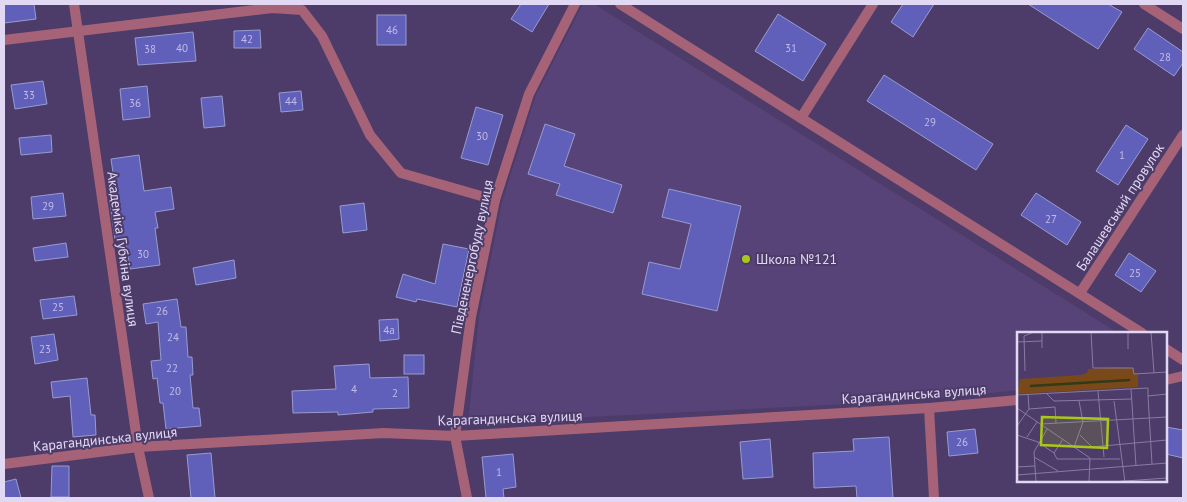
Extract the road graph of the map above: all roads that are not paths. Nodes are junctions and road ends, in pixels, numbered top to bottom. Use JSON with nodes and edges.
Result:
{"nodes":[{"id":1,"x":74,"y":4,"type":"edge"},
{"id":2,"x":575,"y":4,"type":"edge"},
{"id":3,"x":620,"y":4,"type":"edge"},
{"id":4,"x":873,"y":4,"type":"edge"},
{"id":5,"x":1144,"y":4,"type":"edge"},
{"id":6,"x":1183,"y":29,"type":"edge"},
{"id":7,"x":78,"y":31,"type":"junction"},
{"id":8,"x":4,"y":40,"type":"edge"},
{"id":9,"x":801,"y":118,"type":"junction"},
{"id":10,"x":1183,"y":135,"type":"edge"},
{"id":11,"x":495,"y":200,"type":"junction"},
{"id":12,"x":1080,"y":293,"type":"junction"},
{"id":13,"x":1140,"y":332,"type":"edge"},
{"id":14,"x":1167,"y":349,"type":"edge"},
{"id":15,"x":1183,"y":360,"type":"edge"},
{"id":16,"x":1183,"y":376,"type":"edge"},
{"id":17,"x":1167,"y":380,"type":"edge"},
{"id":18,"x":1017,"y":400,"type":"edge"},
{"id":19,"x":929,"y":408,"type":"junction"},
{"id":20,"x":454,"y":436,"type":"junction"},
{"id":21,"x":138,"y":447,"type":"junction"},
{"id":22,"x":4,"y":464,"type":"edge"},
{"id":23,"x":149,"y":498,"type":"edge"},
{"id":24,"x":467,"y":498,"type":"edge"},
{"id":25,"x":934,"y":498,"type":"edge"}],
"edges":[{"from":1,"to":7,"type":"street","name":"Академіка Губкіна вулиця"},
{"from":2,"to":11,"type":"street","name":"Південенергобуду вулиця"},
{"from":3,"to":9,"type":"street"},
{"from":4,"to":9,"type":"street"},
{"from":5,"to":6,"type":"street"},
{"from":7,"to":8,"type":"street"},
{"from":7,"to":11,"type":"street"},
{"from":7,"to":21,"type":"street","name":"Академіка Губкіна вулиця"},
{"from":9,"to":12,"type":"street"},
{"from":10,"to":12,"type":"street","name":"Балашевський провулок"},
{"from":11,"to":20,"type":"street","name":"Південенергобуду вулиця"},
{"from":12,"to":13,"type":"street"},
{"from":14,"to":15,"type":"street"},
{"from":16,"to":17,"type":"street"},
{"from":18,"to":19,"type":"street","name":"Карагандинська вулиця"},
{"from":19,"to":20,"type":"street","name":"Карагандинська вулиця"},
{"from":19,"to":25,"type":"street"},
{"from":20,"to":21,"type":"street","name":"Карагандинська вулиця"},
{"from":20,"to":24,"type":"street","name":"Південенергобуду вулиця"},
{"from":21,"to":22,"type":"street","name":"Карагандинська вулиця"},
{"from":21,"to":23,"type":"street","name":"Академіка Губкіна вулиця"}]}
